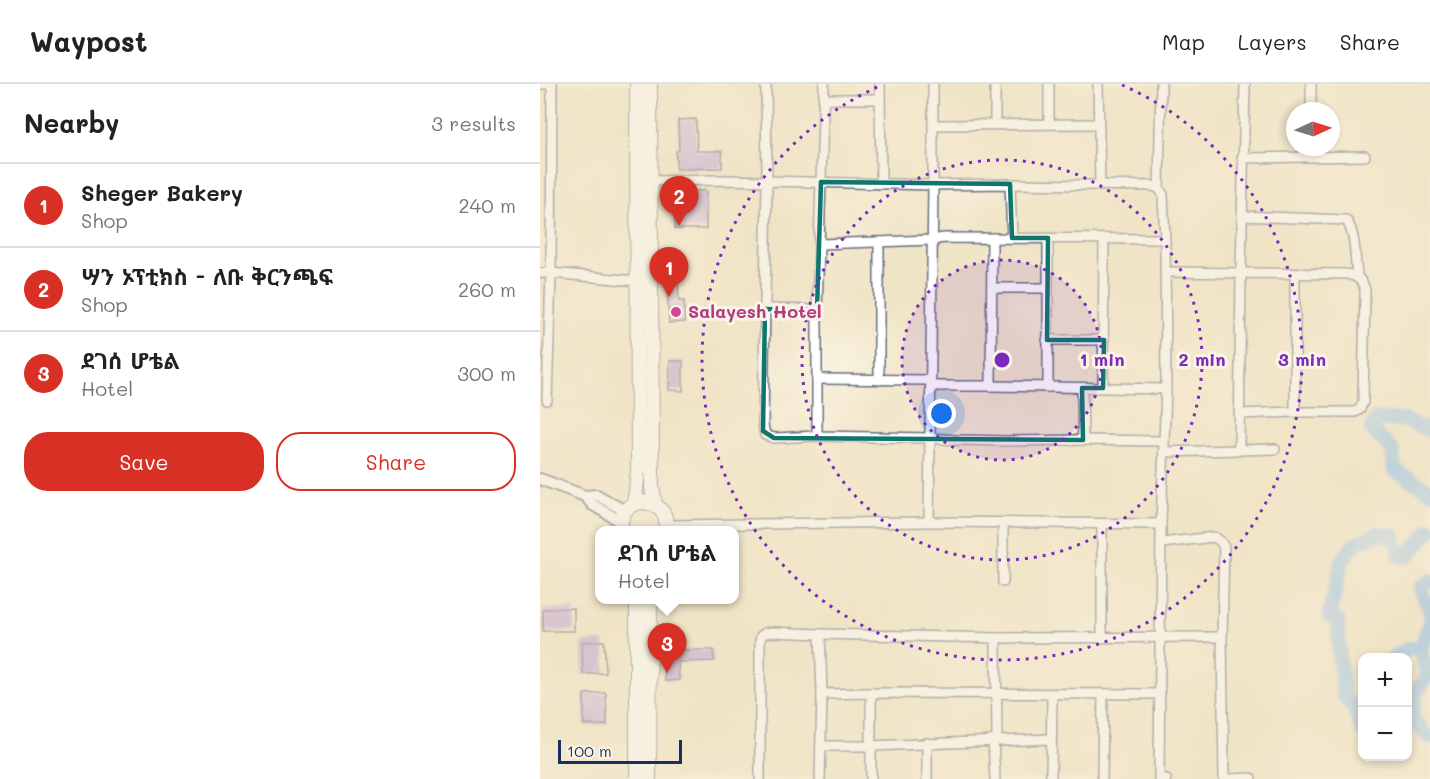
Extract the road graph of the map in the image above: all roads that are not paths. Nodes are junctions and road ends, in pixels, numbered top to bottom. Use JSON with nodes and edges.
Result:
{"nodes":[{"id":1,"x":540,"y":84,"type":"edge"},
{"id":2,"x":637,"y":84,"type":"edge"},
{"id":3,"x":650,"y":84,"type":"edge"},
{"id":4,"x":766,"y":84,"type":"edge"},
{"id":5,"x":824,"y":84,"type":"edge"},
{"id":6,"x":880,"y":84,"type":"edge"},
{"id":7,"x":933,"y":84,"type":"edge"},
{"id":8,"x":995,"y":84,"type":"edge"},
{"id":9,"x":1049,"y":84,"type":"edge"},
{"id":10,"x":1098,"y":84,"type":"edge"},
{"id":11,"x":1161,"y":84,"type":"edge"},
{"id":12,"x":1245,"y":84,"type":"edge"},
{"id":13,"x":1311,"y":84,"type":"edge"},
{"id":14,"x":824,"y":99,"type":"junction"},
{"id":15,"x":880,"y":99,"type":"junction"},
{"id":16,"x":1311,"y":102,"type":"edge"},
{"id":17,"x":933,"y":124,"type":"junction"},
{"id":18,"x":995,"y":124,"type":"junction"},
{"id":19,"x":1048,"y":124,"type":"junction"},
{"id":20,"x":1098,"y":124,"type":"junction"},
{"id":21,"x":1286,"y":154,"type":"edge"},
{"id":22,"x":1340,"y":154,"type":"edge"},
{"id":23,"x":1365,"y":156,"type":"dead end"},
{"id":24,"x":1242,"y":158,"type":"junction"},
{"id":25,"x":767,"y":181,"type":"junction"},
{"id":26,"x":643,"y":182,"type":"junction"},
{"id":27,"x":821,"y":182,"type":"junction"},
{"id":28,"x":881,"y":184,"type":"junction"},
{"id":29,"x":1010,"y":184,"type":"junction"},
{"id":30,"x":933,"y":185,"type":"junction"},
{"id":31,"x":1100,"y":186,"type":"junction"},
{"id":32,"x":1159,"y":188,"type":"junction"},
{"id":33,"x":1242,"y":216,"type":"junction"},
{"id":34,"x":992,"y":238,"type":"junction"},
{"id":35,"x":1012,"y":238,"type":"junction"},
{"id":36,"x":1048,"y":238,"type":"junction"},
{"id":37,"x":1104,"y":239,"type":"junction"},
{"id":38,"x":1165,"y":239,"type":"junction"},
{"id":39,"x":932,"y":240,"type":"junction"},
{"id":40,"x":879,"y":243,"type":"junction"},
{"id":41,"x":819,"y":244,"type":"junction"},
{"id":42,"x":1166,"y":272,"type":"junction"},
{"id":43,"x":540,"y":273,"type":"edge"},
{"id":44,"x":550,"y":273,"type":"junction"},
{"id":45,"x":1241,"y":273,"type":"junction"},
{"id":46,"x":1295,"y":274,"type":"junction"},
{"id":47,"x":1357,"y":276,"type":"junction"},
{"id":48,"x":637,"y":281,"type":"junction"},
{"id":49,"x":992,"y":288,"type":"junction"},
{"id":50,"x":1048,"y":288,"type":"junction"},
{"id":51,"x":765,"y":309,"type":"junction"},
{"id":52,"x":818,"y":310,"type":"junction"},
{"id":53,"x":1047,"y":340,"type":"junction"},
{"id":54,"x":1104,"y":340,"type":"junction"},
{"id":55,"x":817,"y":379,"type":"junction"},
{"id":56,"x":879,"y":380,"type":"junction"},
{"id":57,"x":931,"y":383,"type":"junction"},
{"id":58,"x":992,"y":386,"type":"junction"},
{"id":59,"x":1048,"y":387,"type":"junction"},
{"id":60,"x":1082,"y":388,"type":"junction"},
{"id":61,"x":1103,"y":388,"type":"junction"},
{"id":62,"x":1166,"y":389,"type":"junction"},
{"id":63,"x":547,"y":400,"type":"dead end"},
{"id":64,"x":1295,"y":412,"type":"junction"},
{"id":65,"x":1239,"y":414,"type":"junction"},
{"id":66,"x":817,"y":436,"type":"junction"},
{"id":67,"x":930,"y":438,"type":"junction"},
{"id":68,"x":1083,"y":440,"type":"junction"},
{"id":69,"x":1164,"y":441,"type":"junction"},
{"id":70,"x":1275,"y":449,"type":"dead end"},
{"id":71,"x":1239,"y":450,"type":"junction"},
{"id":72,"x":1164,"y":452,"type":"junction"},
{"id":73,"x":540,"y":479,"type":"edge"},
{"id":74,"x":655,"y":505,"type":"junction"},
{"id":75,"x":625,"y":516,"type":"edge"},
{"id":76,"x":929,"y":522,"type":"junction"},
{"id":77,"x":1003,"y":523,"type":"junction"},
{"id":78,"x":1102,"y":524,"type":"junction"},
{"id":79,"x":1161,"y":524,"type":"junction"},
{"id":80,"x":666,"y":526,"type":"edge"},
{"id":81,"x":739,"y":526,"type":"edge"},
{"id":82,"x":1161,"y":543,"type":"junction"},
{"id":83,"x":1003,"y":582,"type":"dead end"},
{"id":84,"x":637,"y":604,"type":"edge"},
{"id":85,"x":650,"y":604,"type":"edge"},
{"id":86,"x":820,"y":634,"type":"junction"},
{"id":87,"x":1222,"y":636,"type":"junction"},
{"id":88,"x":1102,"y":637,"type":"junction"},
{"id":89,"x":1160,"y":637,"type":"junction"},
{"id":90,"x":996,"y":638,"type":"junction"},
{"id":91,"x":871,"y":693,"type":"junction"},
{"id":92,"x":997,"y":693,"type":"junction"},
{"id":93,"x":822,"y":694,"type":"junction"},
{"id":94,"x":1052,"y":694,"type":"junction"},
{"id":95,"x":1103,"y":694,"type":"junction"},
{"id":96,"x":1160,"y":694,"type":"junction"},
{"id":97,"x":1051,"y":739,"type":"junction"},
{"id":98,"x":995,"y":740,"type":"junction"},
{"id":99,"x":927,"y":743,"type":"junction"},
{"id":100,"x":821,"y":746,"type":"junction"},
{"id":101,"x":871,"y":746,"type":"junction"},
{"id":102,"x":1251,"y":778,"type":"edge"},
{"id":103,"x":637,"y":779,"type":"edge"},
{"id":104,"x":649,"y":779,"type":"edge"},
{"id":105,"x":760,"y":779,"type":"edge"},
{"id":106,"x":820,"y":779,"type":"edge"},
{"id":107,"x":870,"y":779,"type":"edge"},
{"id":108,"x":927,"y":779,"type":"edge"},
{"id":109,"x":995,"y":779,"type":"edge"},
{"id":110,"x":1051,"y":779,"type":"edge"},
{"id":111,"x":1102,"y":779,"type":"edge"},
{"id":112,"x":1166,"y":779,"type":"edge"},
{"id":113,"x":1224,"y":779,"type":"edge"},
{"id":114,"x":1229,"y":779,"type":"edge"}],
"edges":[{"from":1,"to":44,"type":"street"},
{"from":2,"to":26,"type":"main road"},
{"from":3,"to":26,"type":"main road"},
{"from":4,"to":25,"type":"street"},
{"from":5,"to":14,"type":"street"},
{"from":6,"to":15,"type":"street"},
{"from":7,"to":17,"type":"street"},
{"from":8,"to":18,"type":"street"},
{"from":9,"to":19,"type":"street"},
{"from":10,"to":20,"type":"street"},
{"from":11,"to":32,"type":"street"},
{"from":12,"to":24,"type":"street"},
{"from":13,"to":16,"type":"street"},
{"from":14,"to":15,"type":"street"},
{"from":14,"to":27,"type":"street"},
{"from":15,"to":28,"type":"street"},
{"from":17,"to":18,"type":"street"},
{"from":17,"to":30,"type":"street"},
{"from":18,"to":19,"type":"street"},
{"from":19,"to":20,"type":"street"},
{"from":20,"to":31,"type":"street"},
{"from":21,"to":24,"type":"street"},
{"from":22,"to":23,"type":"street"},
{"from":24,"to":33,"type":"street"},
{"from":25,"to":26,"type":"street"},
{"from":25,"to":27,"type":"street"},
{"from":25,"to":51,"type":"street"},
{"from":26,"to":48,"type":"main road"},
{"from":26,"to":74,"type":"main road"},
{"from":27,"to":28,"type":"street"},
{"from":27,"to":41,"type":"street"},
{"from":28,"to":30,"type":"street"},
{"from":29,"to":30,"type":"street"},
{"from":29,"to":31,"type":"street"},
{"from":29,"to":35,"type":"street"},
{"from":30,"to":39,"type":"street"},
{"from":31,"to":32,"type":"street"},
{"from":32,"to":38,"type":"street"},
{"from":33,"to":45,"type":"street"},
{"from":33,"to":47,"type":"street"},
{"from":34,"to":35,"type":"street"},
{"from":34,"to":39,"type":"street"},
{"from":34,"to":49,"type":"street"},
{"from":35,"to":36,"type":"street"},
{"from":36,"to":37,"type":"street"},
{"from":36,"to":50,"type":"street"},
{"from":37,"to":38,"type":"street"},
{"from":37,"to":54,"type":"street"},
{"from":38,"to":42,"type":"street"},
{"from":39,"to":40,"type":"street"},
{"from":39,"to":57,"type":"street"},
{"from":40,"to":41,"type":"street"},
{"from":40,"to":56,"type":"street"},
{"from":41,"to":52,"type":"street"},
{"from":42,"to":45,"type":"street"},
{"from":42,"to":62,"type":"street"},
{"from":43,"to":44,"type":"street"},
{"from":44,"to":48,"type":"street"},
{"from":44,"to":63,"type":"street"},
{"from":45,"to":46,"type":"street"},
{"from":45,"to":65,"type":"street"},
{"from":46,"to":47,"type":"street"},
{"from":46,"to":64,"type":"street"},
{"from":47,"to":64,"type":"street"},
{"from":48,"to":75,"type":"main road"},
{"from":49,"to":50,"type":"street"},
{"from":49,"to":58,"type":"street"},
{"from":50,"to":53,"type":"street"},
{"from":51,"to":52,"type":"street"},
{"from":51,"to":66,"type":"street"},
{"from":52,"to":55,"type":"street"},
{"from":53,"to":54,"type":"street"},
{"from":53,"to":59,"type":"street"},
{"from":54,"to":61,"type":"street"},
{"from":55,"to":56,"type":"street"},
{"from":55,"to":66,"type":"street"},
{"from":56,"to":57,"type":"street"},
{"from":57,"to":58,"type":"street"},
{"from":57,"to":67,"type":"street"},
{"from":58,"to":59,"type":"street"},
{"from":59,"to":60,"type":"street"},
{"from":60,"to":61,"type":"street"},
{"from":60,"to":68,"type":"street"},
{"from":61,"to":62,"type":"street"},
{"from":62,"to":69,"type":"street"},
{"from":64,"to":65,"type":"street"},
{"from":65,"to":71,"type":"street"},
{"from":66,"to":67,"type":"street"},
{"from":67,"to":68,"type":"street"},
{"from":67,"to":76,"type":"street"},
{"from":68,"to":69,"type":"street"},
{"from":69,"to":72,"type":"street"},
{"from":70,"to":71,"type":"street"},
{"from":71,"to":72,"type":"street"},
{"from":72,"to":79,"type":"street"},
{"from":73,"to":75,"type":"street"},
{"from":74,"to":75,"type":"main road"},
{"from":74,"to":80,"type":"main road"},
{"from":76,"to":77,"type":"street"},
{"from":76,"to":81,"type":"street"},
{"from":77,"to":78,"type":"street"},
{"from":77,"to":83,"type":"street"},
{"from":78,"to":79,"type":"street"},
{"from":78,"to":88,"type":"street"},
{"from":79,"to":82,"type":"street"},
{"from":82,"to":87,"type":"street"},
{"from":82,"to":89,"type":"street"},
{"from":84,"to":103,"type":"main road"},
{"from":85,"to":104,"type":"main road"},
{"from":86,"to":90,"type":"street"},
{"from":86,"to":93,"type":"street"},
{"from":86,"to":105,"type":"street"},
{"from":87,"to":89,"type":"street"},
{"from":87,"to":113,"type":"street"},
{"from":88,"to":89,"type":"street"},
{"from":88,"to":90,"type":"street"},
{"from":89,"to":96,"type":"street"},
{"from":90,"to":92,"type":"street"},
{"from":91,"to":92,"type":"street"},
{"from":91,"to":93,"type":"street"},
{"from":91,"to":101,"type":"street"},
{"from":92,"to":94,"type":"street"},
{"from":92,"to":98,"type":"street"},
{"from":93,"to":100,"type":"street"},
{"from":94,"to":95,"type":"street"},
{"from":94,"to":97,"type":"street"},
{"from":95,"to":96,"type":"street"},
{"from":95,"to":111,"type":"street"},
{"from":96,"to":112,"type":"street"},
{"from":97,"to":98,"type":"street"},
{"from":97,"to":110,"type":"street"},
{"from":98,"to":99,"type":"street"},
{"from":98,"to":109,"type":"street"},
{"from":99,"to":101,"type":"street"},
{"from":99,"to":108,"type":"street"},
{"from":100,"to":101,"type":"street"},
{"from":100,"to":106,"type":"street"},
{"from":101,"to":107,"type":"street"},
{"from":102,"to":114,"type":"street"}]}
